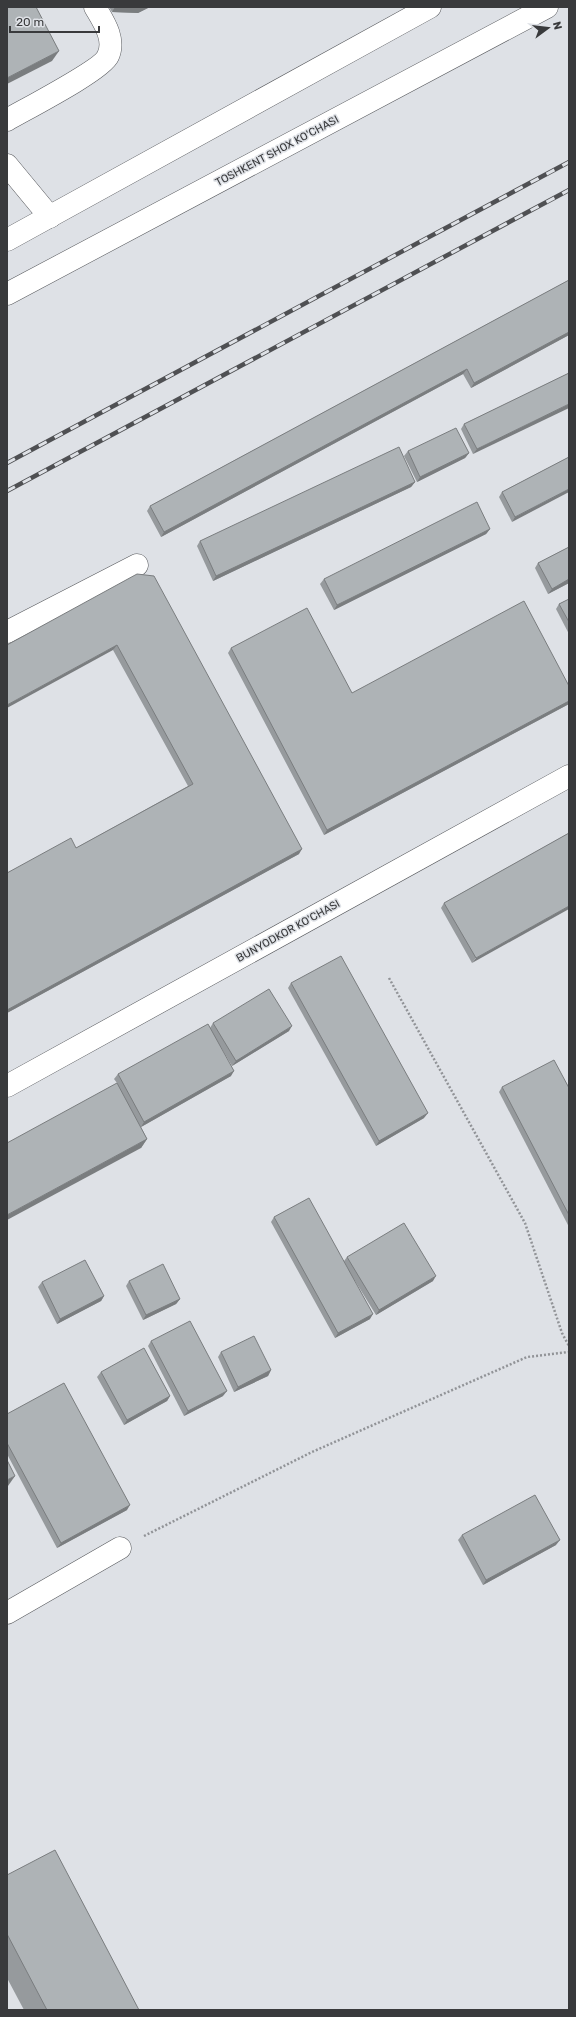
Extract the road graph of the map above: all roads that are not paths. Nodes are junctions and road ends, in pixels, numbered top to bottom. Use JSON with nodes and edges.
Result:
{"nodes":[{"id":1,"x":95,"y":7,"type":"edge"},
{"id":2,"x":430,"y":7,"type":"edge"},
{"id":3,"x":547,"y":7,"type":"edge"},
{"id":4,"x":7,"y":120,"type":"edge"},
{"id":5,"x":7,"y":165,"type":"edge"},
{"id":6,"x":50,"y":218,"type":"junction"},
{"id":7,"x":7,"y":240,"type":"edge"},
{"id":8,"x":7,"y":294,"type":"edge"},
{"id":9,"x":136,"y":565,"type":"dead end"},
{"id":10,"x":7,"y":632,"type":"edge"},
{"id":11,"x":569,"y":776,"type":"edge"},
{"id":12,"x":7,"y":1086,"type":"edge"},
{"id":13,"x":120,"y":1548,"type":"road end"},
{"id":14,"x":7,"y":1613,"type":"edge"}],
"edges":[{"from":1,"to":4,"type":"main road"},
{"from":2,"to":6,"type":"main road"},
{"from":3,"to":8,"type":"main road","name":"TOSHKENT SHOX KO'CHASI"},
{"from":5,"to":6,"type":"main road"},
{"from":6,"to":7,"type":"main road"},
{"from":9,"to":10,"type":"main road"},
{"from":11,"to":12,"type":"main road","name":"BUNYODKOR KO'CHASI"},
{"from":13,"to":14,"type":"main road"}]}
